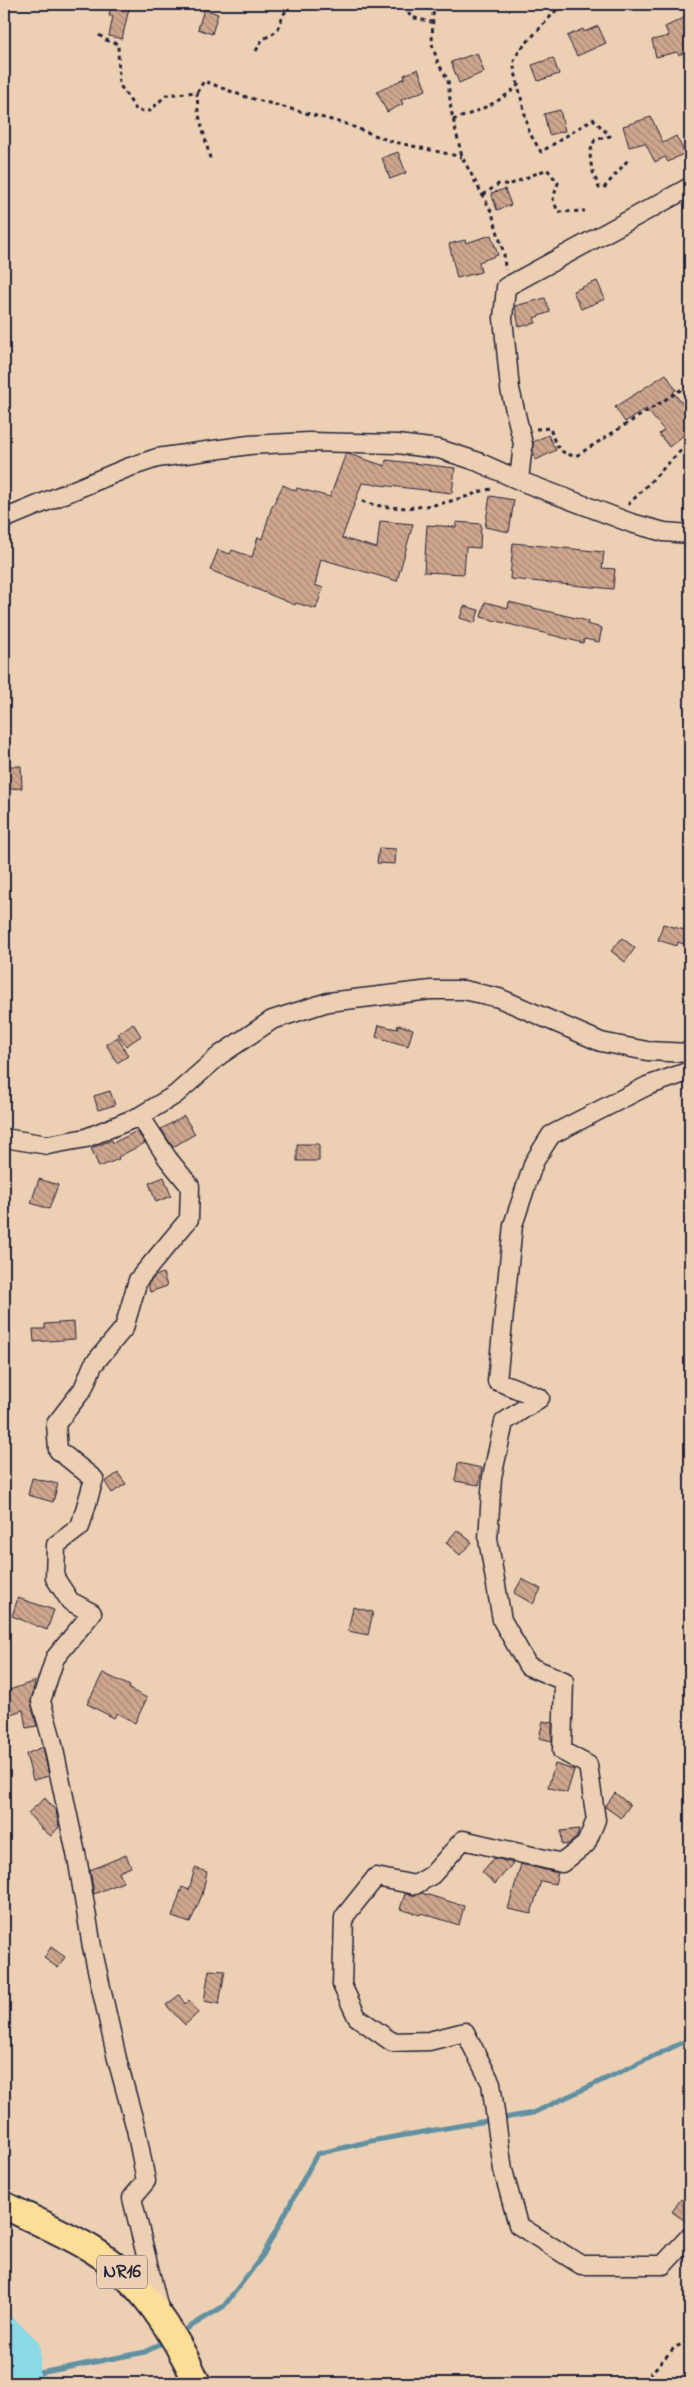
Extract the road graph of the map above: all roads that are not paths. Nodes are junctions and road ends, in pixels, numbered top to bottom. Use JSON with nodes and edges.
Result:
{"nodes":[{"id":1,"x":690,"y":187,"type":"edge"},
{"id":2,"x":517,"y":479,"type":"junction"},
{"id":3,"x":4,"y":519,"type":"edge"},
{"id":4,"x":690,"y":534,"type":"edge"},
{"id":5,"x":690,"y":1053,"type":"edge"},
{"id":6,"x":690,"y":1071,"type":"edge"},
{"id":7,"x":140,"y":1116,"type":"junction"},
{"id":8,"x":4,"y":1138,"type":"edge"},
{"id":9,"x":4,"y":2206,"type":"edge"},
{"id":10,"x":690,"y":2236,"type":"edge"},
{"id":11,"x":162,"y":2321,"type":"junction"},
{"id":12,"x":197,"y":2383,"type":"edge"}],
"edges":[{"from":1,"to":2,"type":"street"},
{"from":2,"to":3,"type":"street"},
{"from":2,"to":4,"type":"street"},
{"from":5,"to":7,"type":"street"},
{"from":6,"to":10,"type":"street"},
{"from":7,"to":8,"type":"street"},
{"from":7,"to":11,"type":"street"},
{"from":9,"to":11,"type":"main road","number":"NR16"},
{"from":11,"to":12,"type":"main road","number":"NR16"}]}
